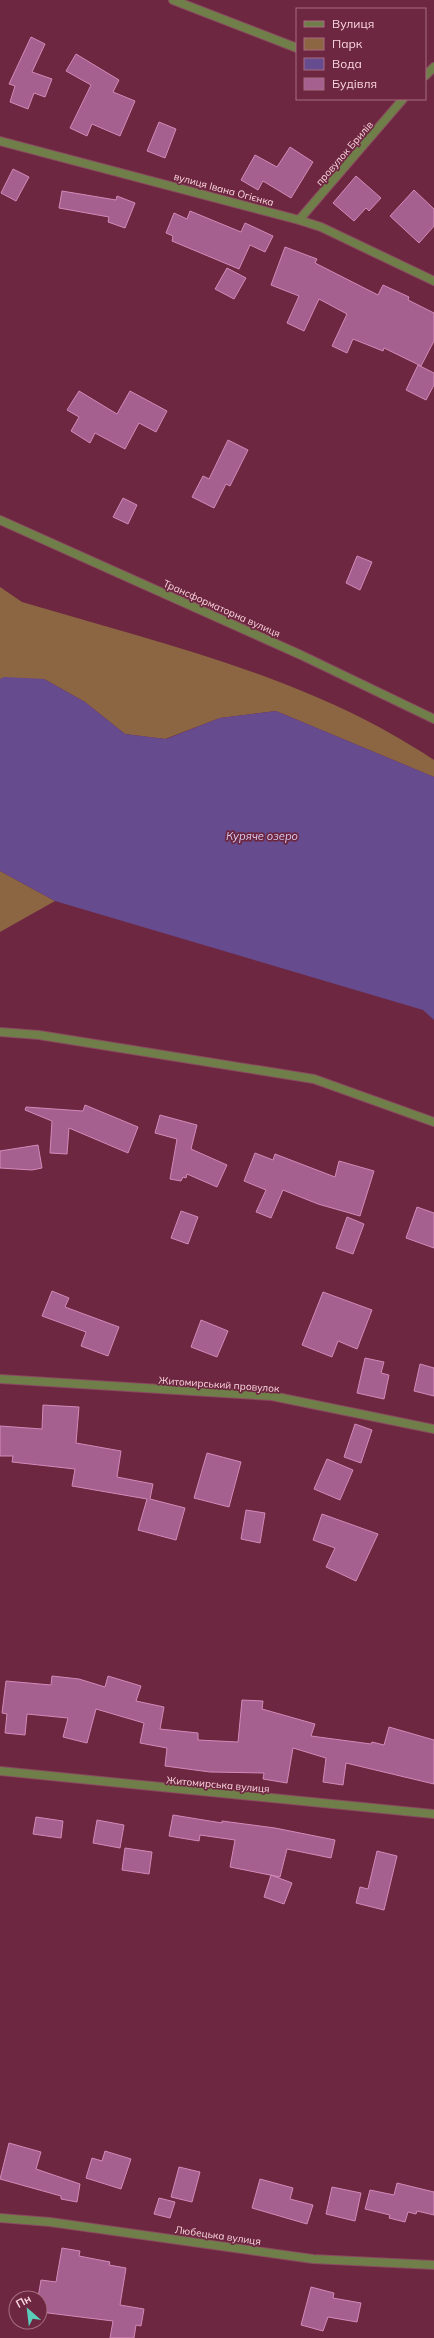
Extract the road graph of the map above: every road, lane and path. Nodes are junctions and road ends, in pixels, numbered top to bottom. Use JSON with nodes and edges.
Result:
{"nodes":[{"id":1,"x":173,"y":0,"type":"edge"},
{"id":2,"x":296,"y":48,"type":"edge"},
{"id":3,"x":434,"y":67,"type":"edge"},
{"id":4,"x":426,"y":75,"type":"edge"},
{"id":5,"x":402,"y":100,"type":"edge"},
{"id":6,"x":0,"y":141,"type":"edge"},
{"id":7,"x":299,"y":220,"type":"junction"},
{"id":8,"x":434,"y":281,"type":"edge"},
{"id":9,"x":0,"y":520,"type":"edge"},
{"id":10,"x":434,"y":718,"type":"edge"},
{"id":11,"x":0,"y":1032,"type":"edge"},
{"id":12,"x":434,"y":1122,"type":"edge"},
{"id":13,"x":0,"y":1379,"type":"edge"},
{"id":14,"x":434,"y":1429,"type":"edge"},
{"id":15,"x":0,"y":1771,"type":"edge"},
{"id":16,"x":434,"y":1814,"type":"edge"},
{"id":17,"x":0,"y":2218,"type":"edge"},
{"id":18,"x":434,"y":2265,"type":"edge"}],
"edges":[{"from":1,"to":2,"type":"street"},
{"from":3,"to":4,"type":"street"},
{"from":5,"to":7,"type":"street","name":"провулок Брилів"},
{"from":6,"to":7,"type":"street","name":"вулиця Івана Огієнка"},
{"from":7,"to":8,"type":"street","name":"вулиця Івана Огієнка"},
{"from":9,"to":10,"type":"street","name":"Трансформаторна вулиця"},
{"from":11,"to":12,"type":"street"},
{"from":13,"to":14,"type":"street","name":"Житомирський провулок"},
{"from":15,"to":16,"type":"street","name":"Житомирська вулиця"},
{"from":17,"to":18,"type":"street","name":"Любецька вулиця"}]}
